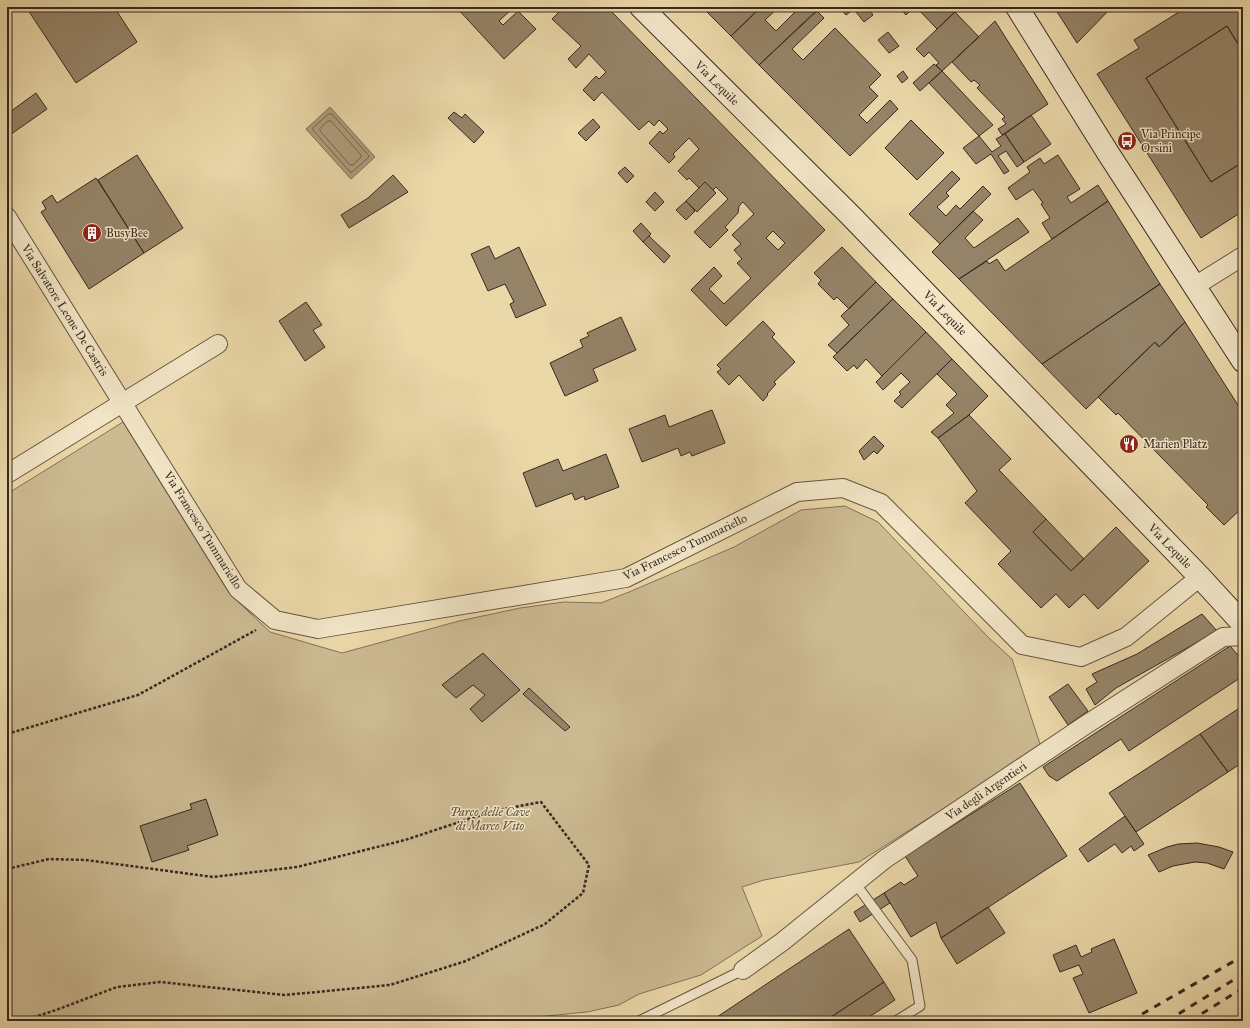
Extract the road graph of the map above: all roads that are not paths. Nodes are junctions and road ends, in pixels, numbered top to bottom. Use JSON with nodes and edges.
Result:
{"nodes":[{"id":1,"x":641,"y":7,"type":"edge"},
{"id":2,"x":1018,"y":7,"type":"edge"},
{"id":3,"x":7,"y":217,"type":"edge"},
{"id":4,"x":1243,"y":256,"type":"edge"},
{"id":5,"x":1195,"y":286,"type":"junction"},
{"id":6,"x":218,"y":344,"type":"dead end"},
{"id":7,"x":1243,"y":361,"type":"edge"},
{"id":8,"x":124,"y":403,"type":"junction"},
{"id":9,"x":7,"y":474,"type":"edge"},
{"id":10,"x":1200,"y":577,"type":"junction"},
{"id":11,"x":1243,"y":624,"type":"edge"},
{"id":12,"x":1243,"y":636,"type":"edge"},
{"id":13,"x":855,"y":883,"type":"junction"},
{"id":14,"x":743,"y":970,"type":"joint"},
{"id":15,"x":639,"y":1021,"type":"edge"},
{"id":16,"x":896,"y":1021,"type":"edge"}],
"edges":[{"from":1,"to":10,"type":"main road","name":"Via Lequile"},
{"from":2,"to":5,"type":"main road"},
{"from":3,"to":8,"type":"street","name":"Via Salvatore Leone De Castris"},
{"from":4,"to":5,"type":"street"},
{"from":5,"to":7,"type":"main road"},
{"from":6,"to":8,"type":"street"},
{"from":8,"to":9,"type":"street"},
{"from":8,"to":10,"type":"street","name":"Via Francesco Tummariello"},
{"from":10,"to":11,"type":"main road","name":"Via Lequile"},
{"from":12,"to":13,"type":"street","name":"Via degli Argentieri"},
{"from":13,"to":14,"type":"street","name":"Via degli Argentieri"},
{"from":13,"to":16,"type":"lane"},
{"from":14,"to":15,"type":"lane"}]}
